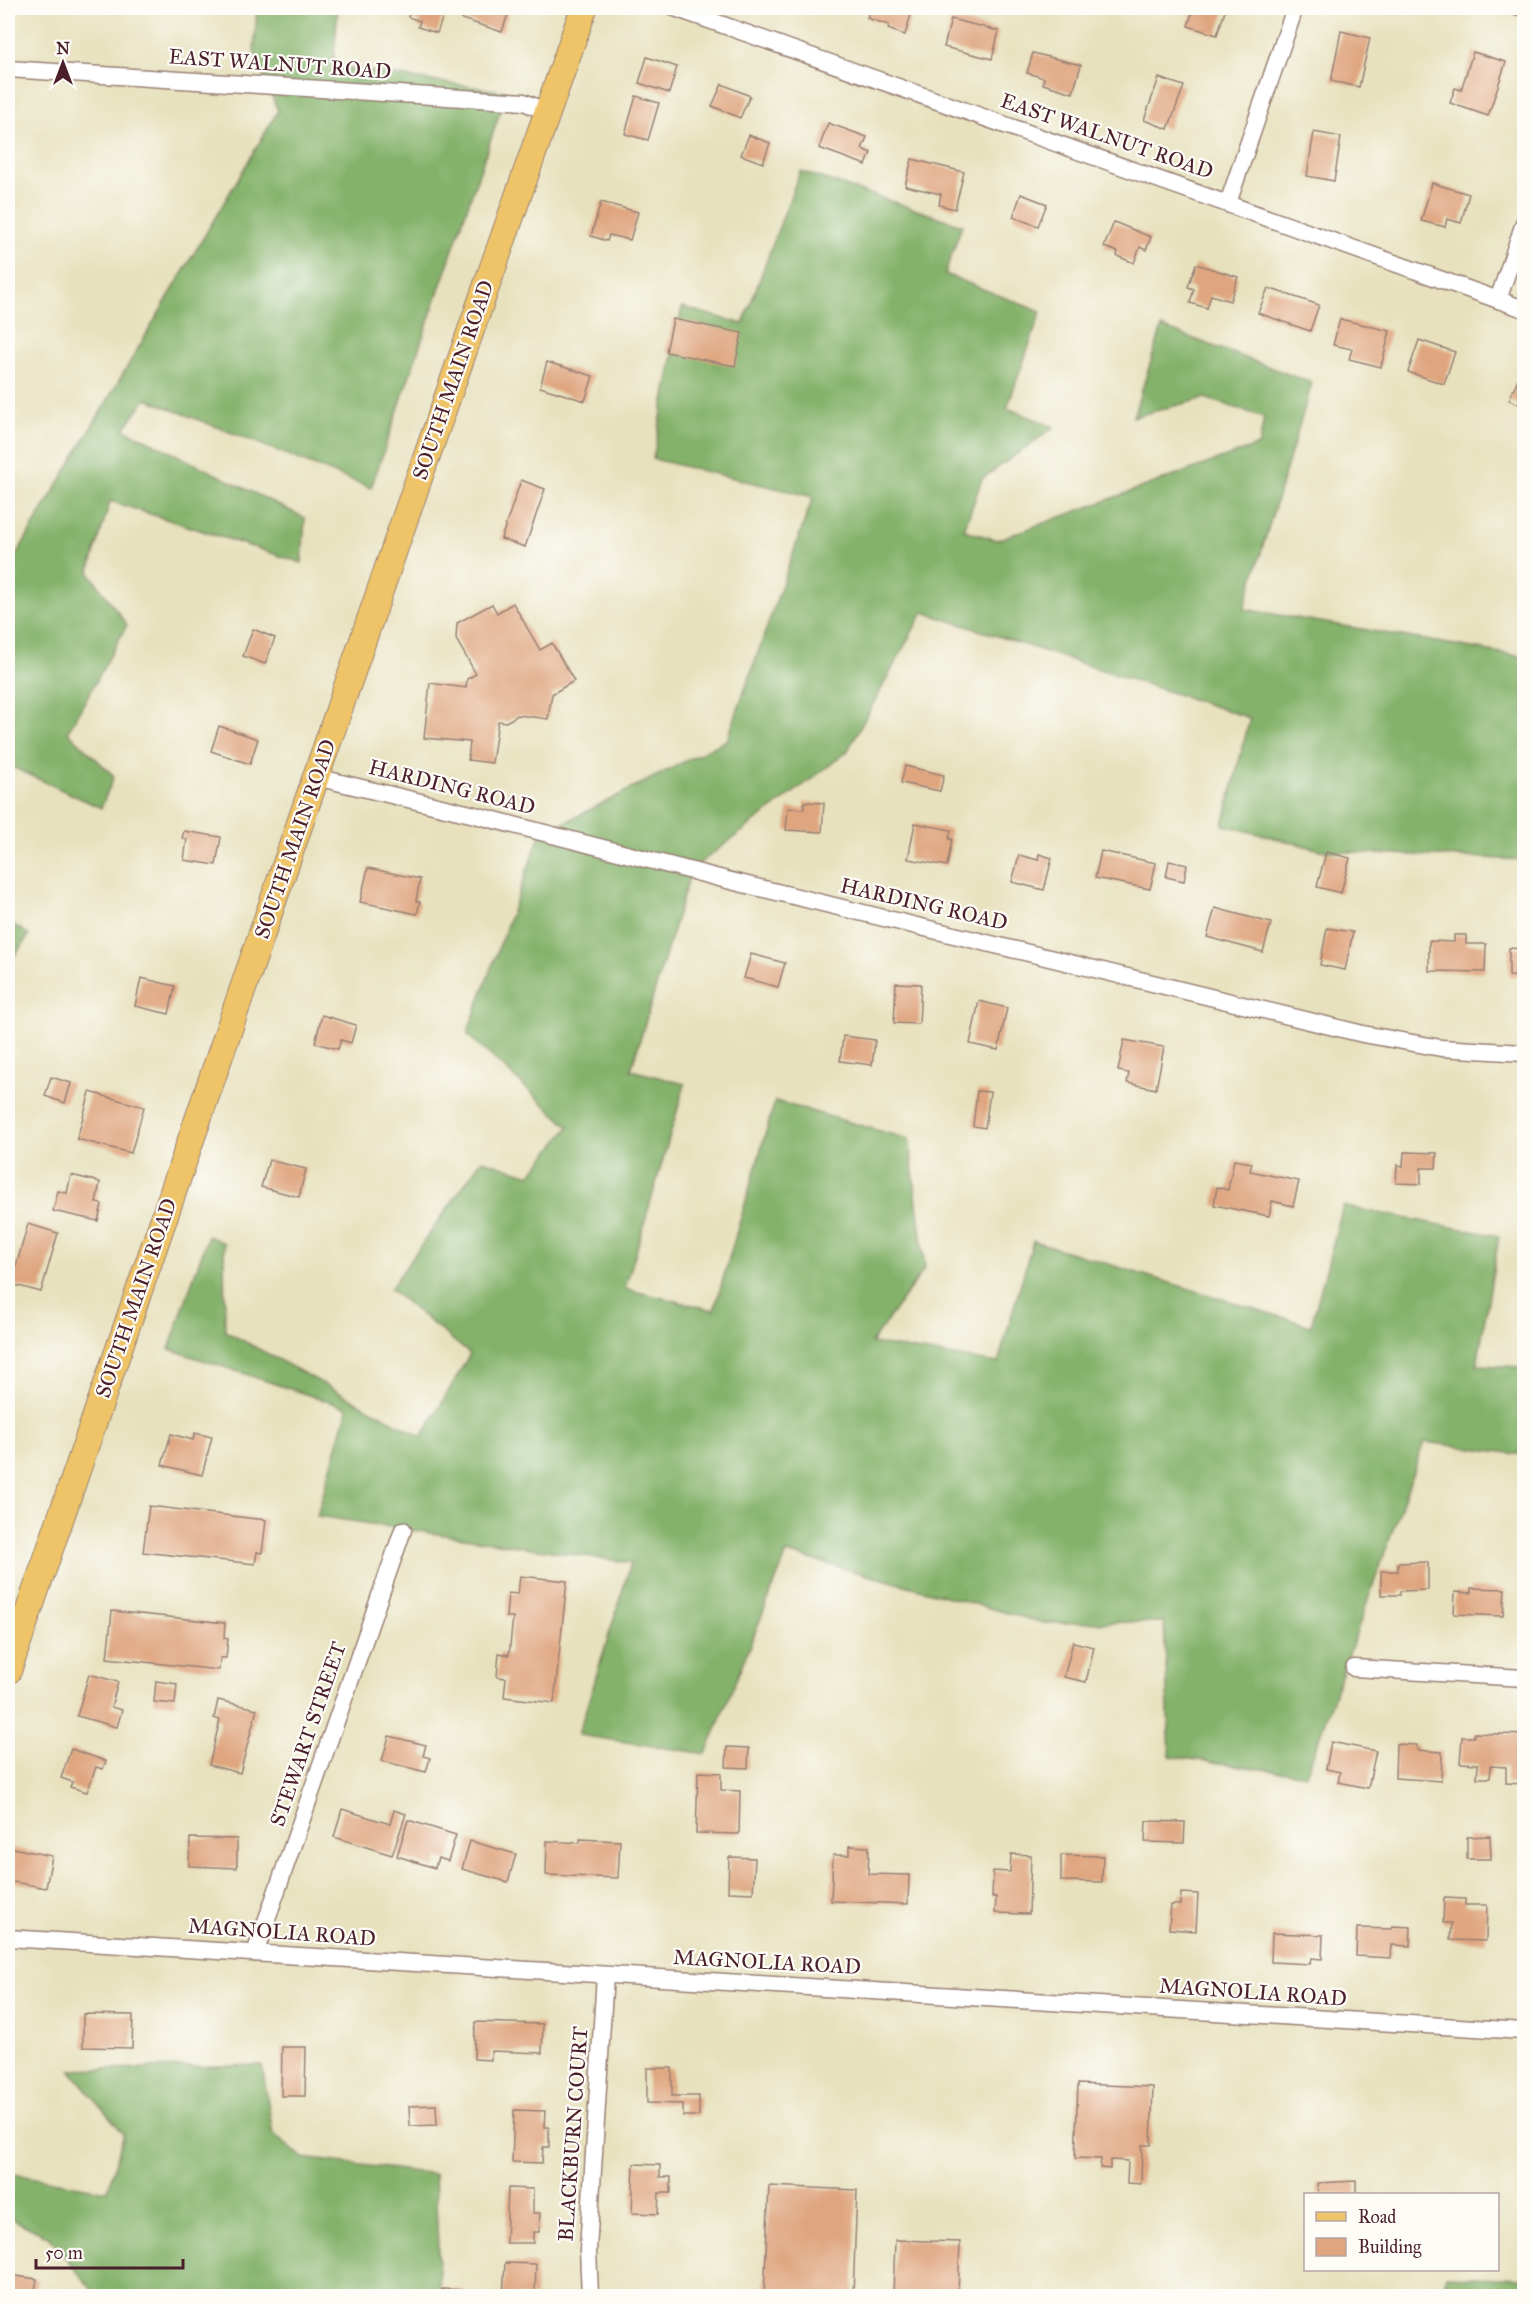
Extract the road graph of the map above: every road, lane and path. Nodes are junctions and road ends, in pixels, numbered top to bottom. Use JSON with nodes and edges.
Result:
{"nodes":[{"id":1,"x":584,"y":8,"type":"edge"},
{"id":2,"x":675,"y":8,"type":"edge"},
{"id":3,"x":1295,"y":8,"type":"edge"},
{"id":4,"x":8,"y":69,"type":"edge"},
{"id":5,"x":547,"y":112,"type":"junction"},
{"id":6,"x":1228,"y":203,"type":"junction"},
{"id":7,"x":1524,"y":223,"type":"edge"},
{"id":8,"x":1498,"y":300,"type":"junction"},
{"id":9,"x":1524,"y":309,"type":"edge"},
{"id":10,"x":316,"y":777,"type":"junction"},
{"id":11,"x":1524,"y":1053,"type":"edge"},
{"id":12,"x":403,"y":1530,"type":"dead end"},
{"id":13,"x":1354,"y":1668,"type":"dead end"},
{"id":14,"x":8,"y":1671,"type":"edge"},
{"id":15,"x":1524,"y":1678,"type":"edge"},
{"id":16,"x":8,"y":1938,"type":"edge"},
{"id":17,"x":255,"y":1953,"type":"junction"},
{"id":18,"x":606,"y":1975,"type":"junction"},
{"id":19,"x":1524,"y":2031,"type":"edge"},
{"id":20,"x":590,"y":2296,"type":"edge"}],
"edges":[{"from":1,"to":5,"type":"main road","name":"SOUTH MAIN ROAD"},
{"from":2,"to":6,"type":"street","name":"EAST WALNUT ROAD"},
{"from":3,"to":6,"type":"street"},
{"from":4,"to":5,"type":"street","name":"EAST WALNUT ROAD"},
{"from":5,"to":10,"type":"main road","name":"SOUTH MAIN ROAD"},
{"from":6,"to":8,"type":"street","name":"EAST WALNUT ROAD"},
{"from":7,"to":8,"type":"street"},
{"from":8,"to":9,"type":"street","name":"EAST WALNUT ROAD"},
{"from":10,"to":11,"type":"street","name":"HARDING ROAD"},
{"from":10,"to":14,"type":"main road","name":"SOUTH MAIN ROAD"},
{"from":12,"to":17,"type":"street","name":"STEWART STREET"},
{"from":13,"to":15,"type":"street"},
{"from":16,"to":17,"type":"street","name":"MAGNOLIA ROAD"},
{"from":17,"to":18,"type":"street","name":"MAGNOLIA ROAD"},
{"from":18,"to":19,"type":"street","name":"MAGNOLIA ROAD"},
{"from":18,"to":20,"type":"street","name":"BLACKBURN COURT"}]}
